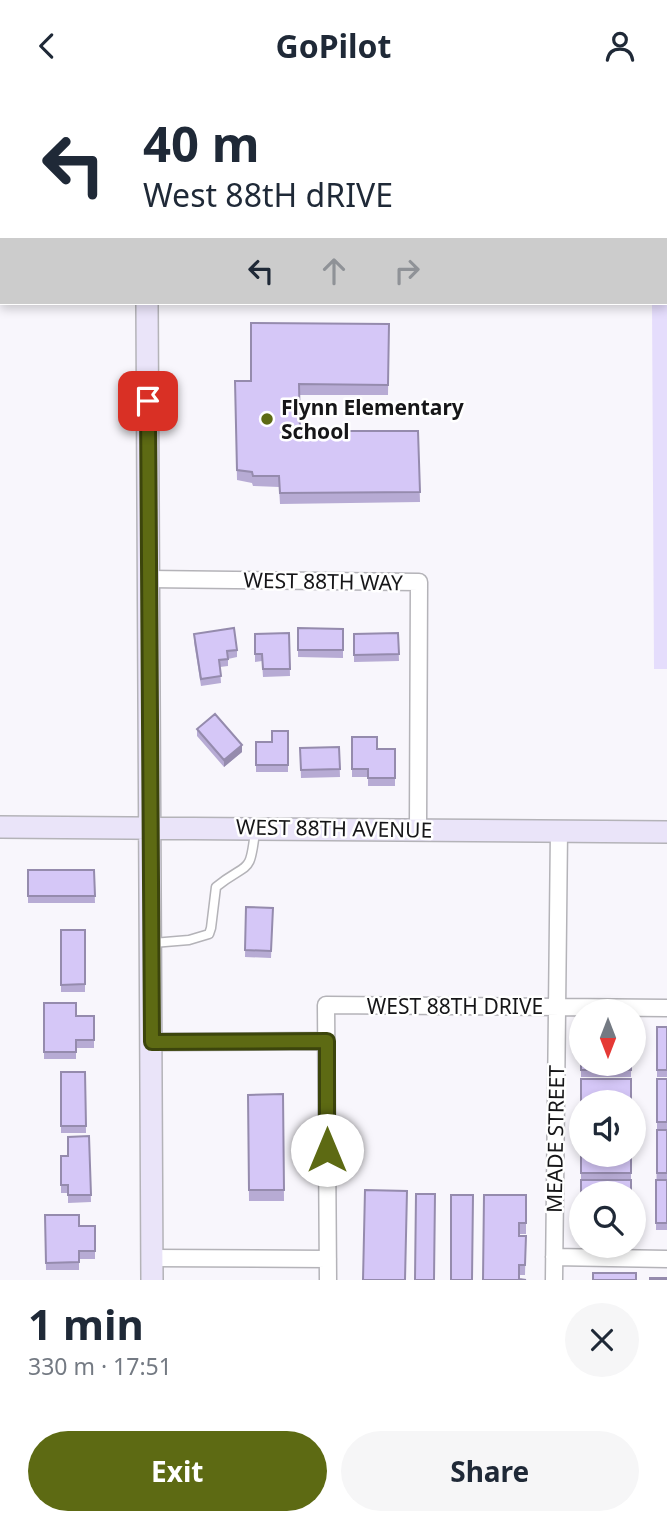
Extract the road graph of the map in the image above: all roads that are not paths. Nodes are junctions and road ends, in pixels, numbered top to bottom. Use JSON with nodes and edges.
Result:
{"nodes":[{"id":1,"x":147,"y":305,"type":"edge"},
{"id":2,"x":148,"y":579,"type":"junction"},
{"id":3,"x":0,"y":827,"type":"edge"},
{"id":4,"x":150,"y":827,"type":"junction"},
{"id":5,"x":256,"y":828,"type":"junction"},
{"id":6,"x":418,"y":829,"type":"junction"},
{"id":7,"x":559,"y":831,"type":"junction"},
{"id":8,"x":667,"y":832,"type":"edge"},
{"id":9,"x":150,"y":943,"type":"junction"},
{"id":10,"x":556,"y":1007,"type":"junction"},
{"id":11,"x":667,"y":1008,"type":"edge"},
{"id":12,"x":327,"y":1041,"type":"junction"},
{"id":13,"x":152,"y":1042,"type":"junction"},
{"id":14,"x":554,"y":1257,"type":"junction"},
{"id":15,"x":152,"y":1258,"type":"junction"},
{"id":16,"x":328,"y":1259,"type":"junction"},
{"id":17,"x":667,"y":1259,"type":"edge"},
{"id":18,"x":152,"y":1280,"type":"edge"},
{"id":19,"x":328,"y":1280,"type":"edge"},
{"id":20,"x":554,"y":1280,"type":"edge"}],
"edges":[{"from":1,"to":2,"type":"street"},
{"from":2,"to":4,"type":"street"},
{"from":2,"to":6,"type":"street","name":"WEST 88TH WAY"},
{"from":3,"to":4,"type":"street","name":"WEST 88TH AVENUE"},
{"from":4,"to":5,"type":"street","name":"WEST 88TH AVENUE"},
{"from":4,"to":9,"type":"street"},
{"from":5,"to":6,"type":"street","name":"WEST 88TH AVENUE"},
{"from":5,"to":9,"type":"lane"},
{"from":6,"to":7,"type":"street","name":"WEST 88TH AVENUE"},
{"from":7,"to":8,"type":"street","name":"WEST 88TH AVENUE"},
{"from":7,"to":10,"type":"street","name":"MEADE STREET"},
{"from":9,"to":13,"type":"street"},
{"from":10,"to":11,"type":"street","name":"WEST 88TH DRIVE"},
{"from":10,"to":12,"type":"street","name":"WEST 88TH DRIVE"},
{"from":10,"to":14,"type":"street","name":"MEADE STREET"},
{"from":12,"to":13,"type":"street"},
{"from":12,"to":16,"type":"street"},
{"from":13,"to":15,"type":"street"},
{"from":14,"to":17,"type":"street"},
{"from":14,"to":20,"type":"street","name":"MEADE STREET"},
{"from":15,"to":16,"type":"street"},
{"from":15,"to":18,"type":"street"},
{"from":16,"to":19,"type":"street"}]}
